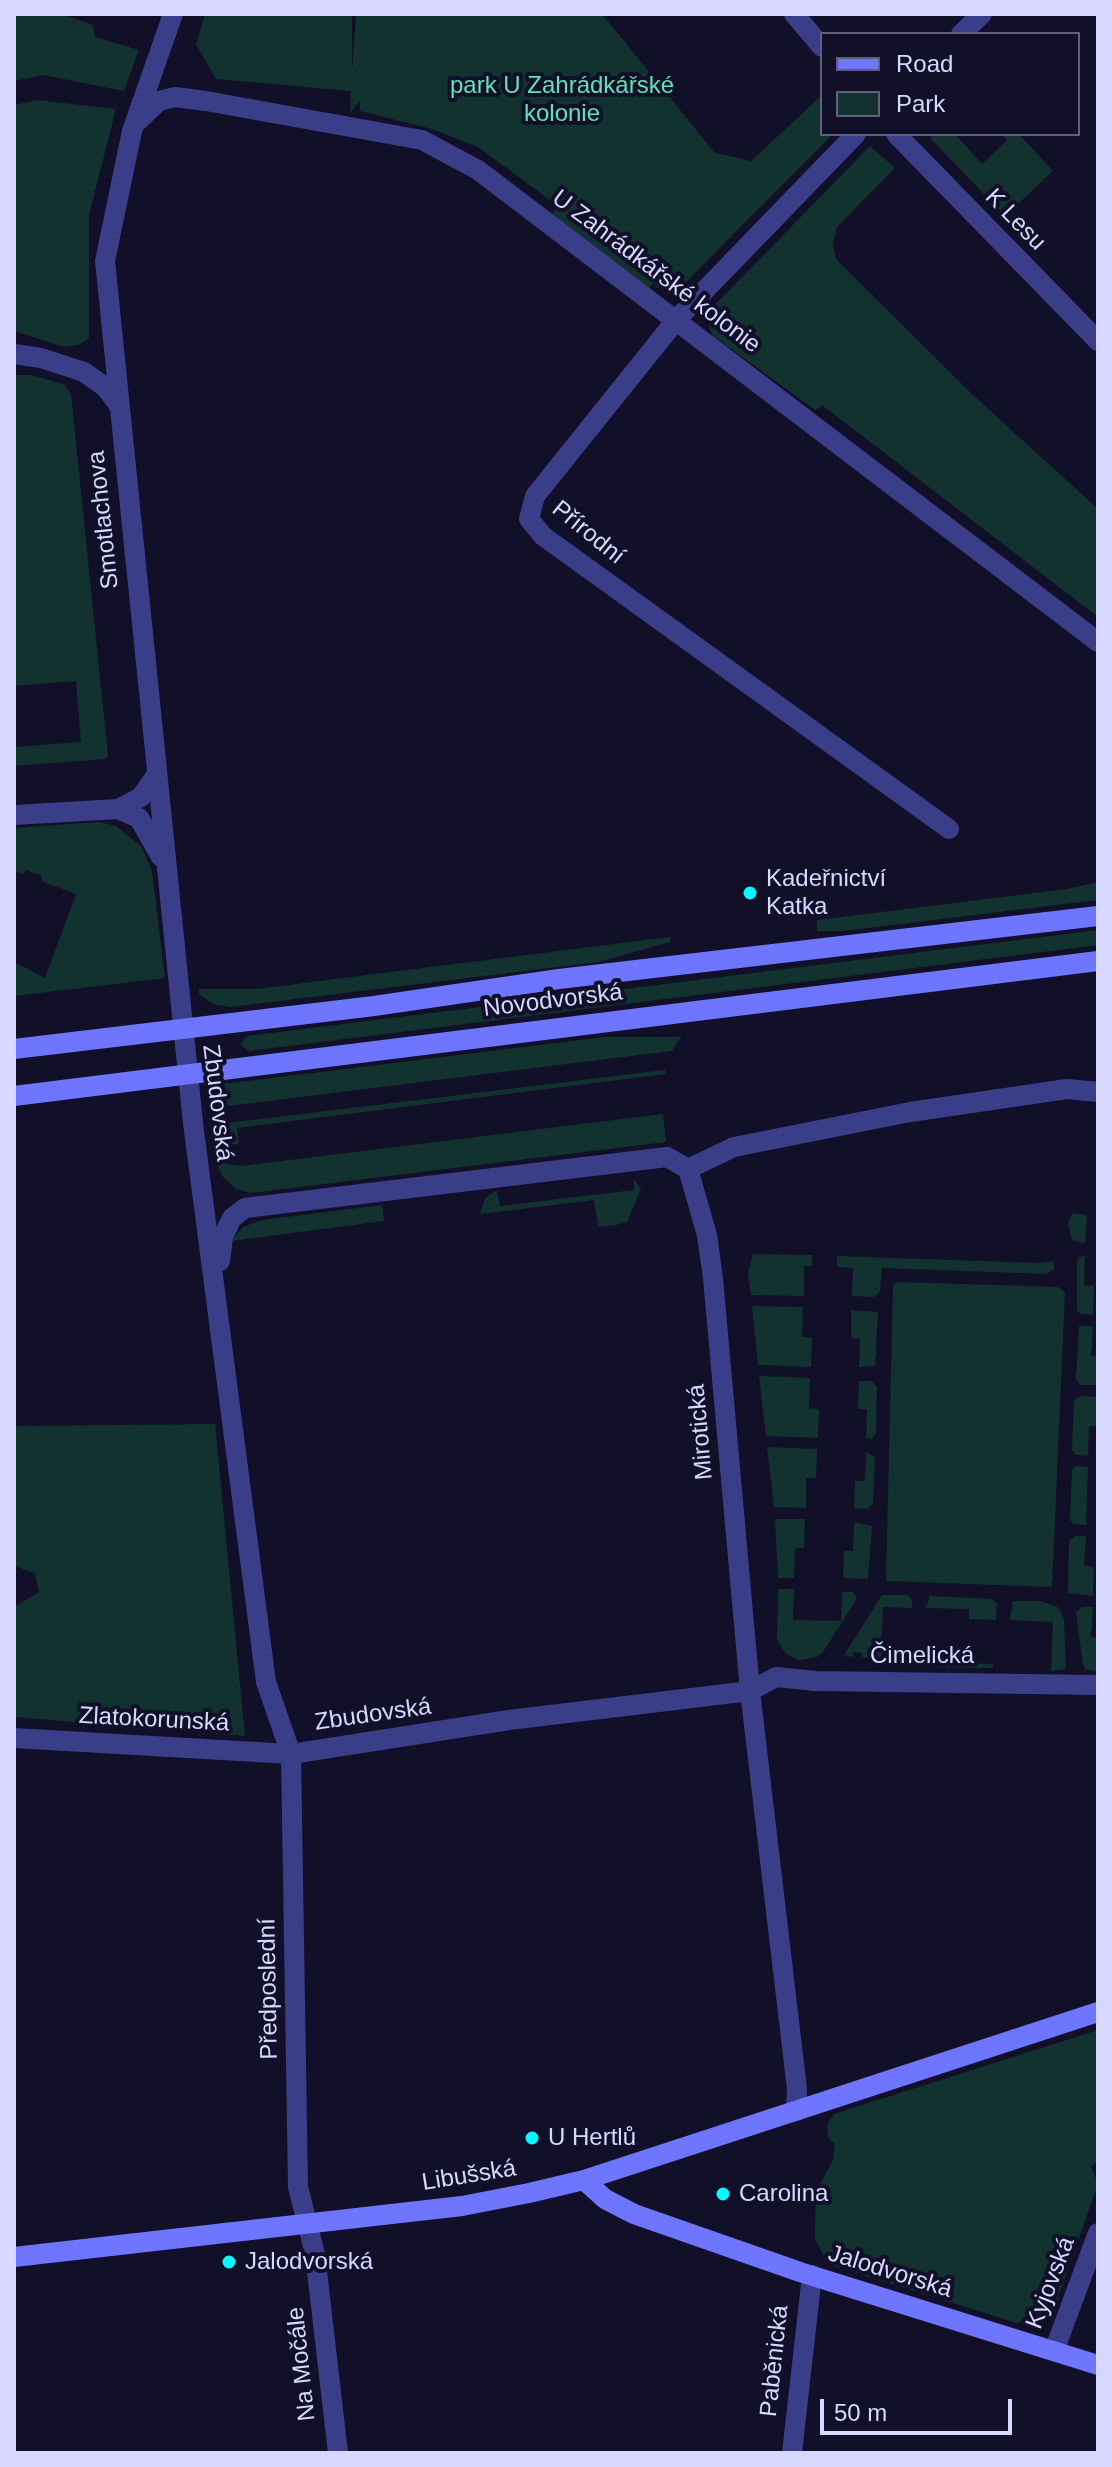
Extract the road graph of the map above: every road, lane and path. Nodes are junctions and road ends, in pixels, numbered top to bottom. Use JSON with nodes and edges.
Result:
{"nodes":[{"id":1,"x":173,"y":14,"type":"edge"},
{"id":2,"x":794,"y":14,"type":"edge"},
{"id":3,"x":982,"y":14,"type":"edge"},
{"id":4,"x":963,"y":32,"type":"edge"},
{"id":5,"x":820,"y":45,"type":"edge"},
{"id":6,"x":132,"y":131,"type":"junction"},
{"id":7,"x":854,"y":136,"type":"edge"},
{"id":8,"x":898,"y":136,"type":"edge"},
{"id":9,"x":677,"y":319,"type":"junction"},
{"id":10,"x":1098,"y":341,"type":"edge"},
{"id":11,"x":113,"y":345,"type":"junction"},
{"id":12,"x":14,"y":354,"type":"edge"},
{"id":13,"x":69,"y":367,"type":"junction"},
{"id":14,"x":119,"y":405,"type":"junction"},
{"id":15,"x":1098,"y":642,"type":"edge"},
{"id":16,"x":157,"y":774,"type":"junction"},
{"id":17,"x":118,"y":809,"type":"junction"},
{"id":18,"x":14,"y":815,"type":"edge"},
{"id":19,"x":949,"y":829,"type":"dead end"},
{"id":20,"x":165,"y":864,"type":"junction"},
{"id":21,"x":1098,"y":916,"type":"edge"},
{"id":22,"x":1098,"y":961,"type":"edge"},
{"id":23,"x":181,"y":1028,"type":"junction"},
{"id":24,"x":14,"y":1049,"type":"edge"},
{"id":25,"x":188,"y":1075,"type":"junction"},
{"id":26,"x":1098,"y":1092,"type":"edge"},
{"id":27,"x":14,"y":1096,"type":"edge"},
{"id":28,"x":688,"y":1169,"type":"junction"},
{"id":29,"x":215,"y":1280,"type":"junction"},
{"id":30,"x":1098,"y":1685,"type":"edge"},
{"id":31,"x":750,"y":1691,"type":"junction"},
{"id":32,"x":14,"y":1738,"type":"edge"},
{"id":33,"x":291,"y":1754,"type":"junction"},
{"id":34,"x":1098,"y":2012,"type":"edge"},
{"id":35,"x":796,"y":2111,"type":"junction"},
{"id":36,"x":584,"y":2180,"type":"junction"},
{"id":37,"x":308,"y":2222,"type":"junction"},
{"id":38,"x":1098,"y":2233,"type":"edge"},
{"id":39,"x":14,"y":2257,"type":"edge"},
{"id":40,"x":812,"y":2275,"type":"junction"},
{"id":41,"x":1054,"y":2351,"type":"junction"},
{"id":42,"x":1098,"y":2365,"type":"edge"},
{"id":43,"x":338,"y":2453,"type":"edge"},
{"id":44,"x":792,"y":2453,"type":"edge"}],
"edges":[{"from":1,"to":6,"type":"street","name":"Smotlachova"},
{"from":2,"to":5,"type":"street"},
{"from":3,"to":4,"type":"street"},
{"from":6,"to":9,"type":"street","name":"U Zahrádkářské kolonie"},
{"from":6,"to":11,"type":"street","name":"Smotlachova"},
{"from":7,"to":9,"type":"street","name":"Přírodní"},
{"from":8,"to":10,"type":"street","name":"K Lesu"},
{"from":9,"to":15,"type":"street","name":"U Zahrádkářské kolonie"},
{"from":9,"to":19,"type":"street","name":"Přírodní"},
{"from":11,"to":13,"type":"street"},
{"from":11,"to":14,"type":"street","name":"Smotlachova"},
{"from":12,"to":13,"type":"street"},
{"from":13,"to":14,"type":"street"},
{"from":14,"to":16,"type":"street","name":"Smotlachova"},
{"from":16,"to":17,"type":"street"},
{"from":16,"to":20,"type":"street","name":"Smotlachova"},
{"from":17,"to":18,"type":"street"},
{"from":17,"to":20,"type":"street"},
{"from":20,"to":23,"type":"street","name":"Smotlachova"},
{"from":21,"to":23,"type":"main road","name":"Novodvorská"},
{"from":22,"to":25,"type":"main road","name":"Novodvorská"},
{"from":23,"to":24,"type":"main road","name":"Novodvorská"},
{"from":23,"to":25,"type":"street","name":"Zbudovská"},
{"from":25,"to":27,"type":"main road","name":"Novodvorská"},
{"from":25,"to":29,"type":"street","name":"Zbudovská"},
{"from":26,"to":28,"type":"street"},
{"from":28,"to":29,"type":"street","name":"Zbudovská"},
{"from":28,"to":31,"type":"street","name":"Mirotická"},
{"from":29,"to":33,"type":"street","name":"Zbudovská"},
{"from":30,"to":31,"type":"street","name":"Čimelická"},
{"from":31,"to":33,"type":"street","name":"Zbudovská"},
{"from":31,"to":35,"type":"street","name":"Mirotická"},
{"from":32,"to":33,"type":"street","name":"Zlatokorunská"},
{"from":33,"to":37,"type":"street","name":"Předposlední"},
{"from":34,"to":35,"type":"main road","name":"Libušská"},
{"from":35,"to":36,"type":"main road","name":"Libušská"},
{"from":36,"to":37,"type":"main road","name":"Libušská"},
{"from":36,"to":40,"type":"main road","name":"Jalodvorská"},
{"from":37,"to":39,"type":"main road","name":"Libušská"},
{"from":37,"to":43,"type":"street","name":"Na Močále"},
{"from":38,"to":41,"type":"street","name":"Kyjovská"},
{"from":40,"to":41,"type":"main road","name":"Jalodvorská"},
{"from":40,"to":44,"type":"street","name":"Paběnická"},
{"from":41,"to":42,"type":"main road","name":"Jalodvorská"}]}
